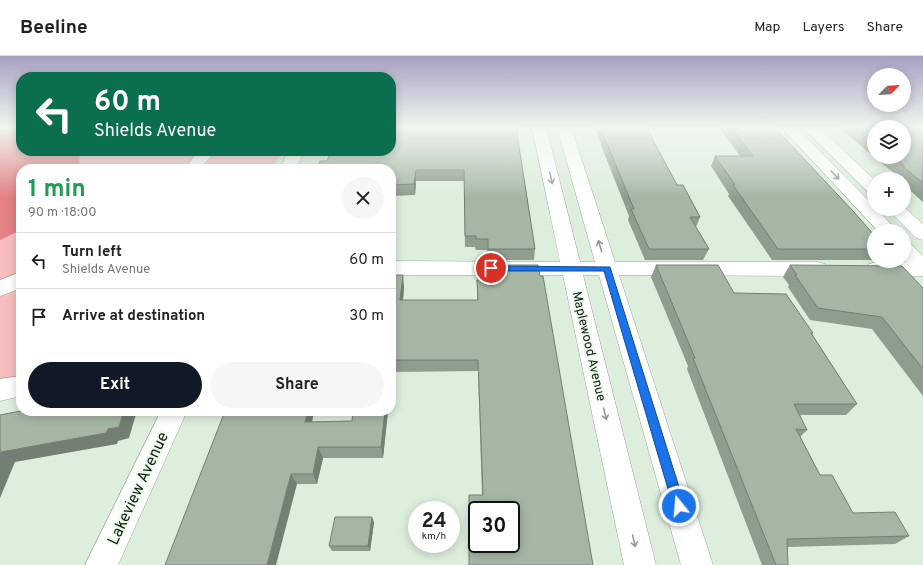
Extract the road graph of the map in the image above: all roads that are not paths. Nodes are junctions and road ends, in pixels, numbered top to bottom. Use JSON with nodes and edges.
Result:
{"nodes":[{"id":1,"x":545,"y":151,"type":"edge"},
{"id":2,"x":571,"y":151,"type":"edge"},
{"id":3,"x":811,"y":151,"type":"edge"},
{"id":4,"x":835,"y":151,"type":"edge"},
{"id":5,"x":202,"y":156,"type":"edge"},
{"id":6,"x":196,"y":164,"type":"edge"},
{"id":7,"x":867,"y":181,"type":"edge"},
{"id":8,"x":904,"y":216,"type":"edge"},
{"id":9,"x":881,"y":224,"type":"edge"},
{"id":10,"x":923,"y":234,"type":"edge"},
{"id":11,"x":911,"y":256,"type":"edge"},
{"id":12,"x":396,"y":268,"type":"edge"},
{"id":13,"x":572,"y":268,"type":"junction"},
{"id":14,"x":607,"y":268,"type":"junction"},
{"id":15,"x":837,"y":269,"type":"edge"},
{"id":16,"x":860,"y":269,"type":"edge"},
{"id":17,"x":923,"y":269,"type":"edge"},
{"id":18,"x":16,"y":281,"type":"edge"},
{"id":19,"x":0,"y":289,"type":"edge"},
{"id":20,"x":16,"y":387,"type":"edge"},
{"id":21,"x":0,"y":390,"type":"edge"},
{"id":22,"x":172,"y":416,"type":"edge"},
{"id":23,"x":101,"y":565,"type":"edge"},
{"id":24,"x":640,"y":565,"type":"edge"},
{"id":25,"x":697,"y":565,"type":"edge"}],
"edges":[{"from":1,"to":13,"type":"street","name":"Maplewood Avenue","one_way":true},
{"from":14,"to":2,"type":"street","one_way":true},
{"from":3,"to":9,"type":"street","one_way":true},
{"from":4,"to":7,"type":"street"},
{"from":5,"to":6,"type":"street"},
{"from":8,"to":10,"type":"street"},
{"from":11,"to":17,"type":"street"},
{"from":12,"to":13,"type":"street"},
{"from":13,"to":14,"type":"street"},
{"from":13,"to":24,"type":"street","name":"Maplewood Avenue","one_way":true},
{"from":14,"to":15,"type":"street"},
{"from":14,"to":25,"type":"street"},
{"from":16,"to":17,"type":"street"},
{"from":18,"to":19,"type":"street"},
{"from":20,"to":21,"type":"street"},
{"from":22,"to":23,"type":"street","name":"Lakeview Avenue"}]}
